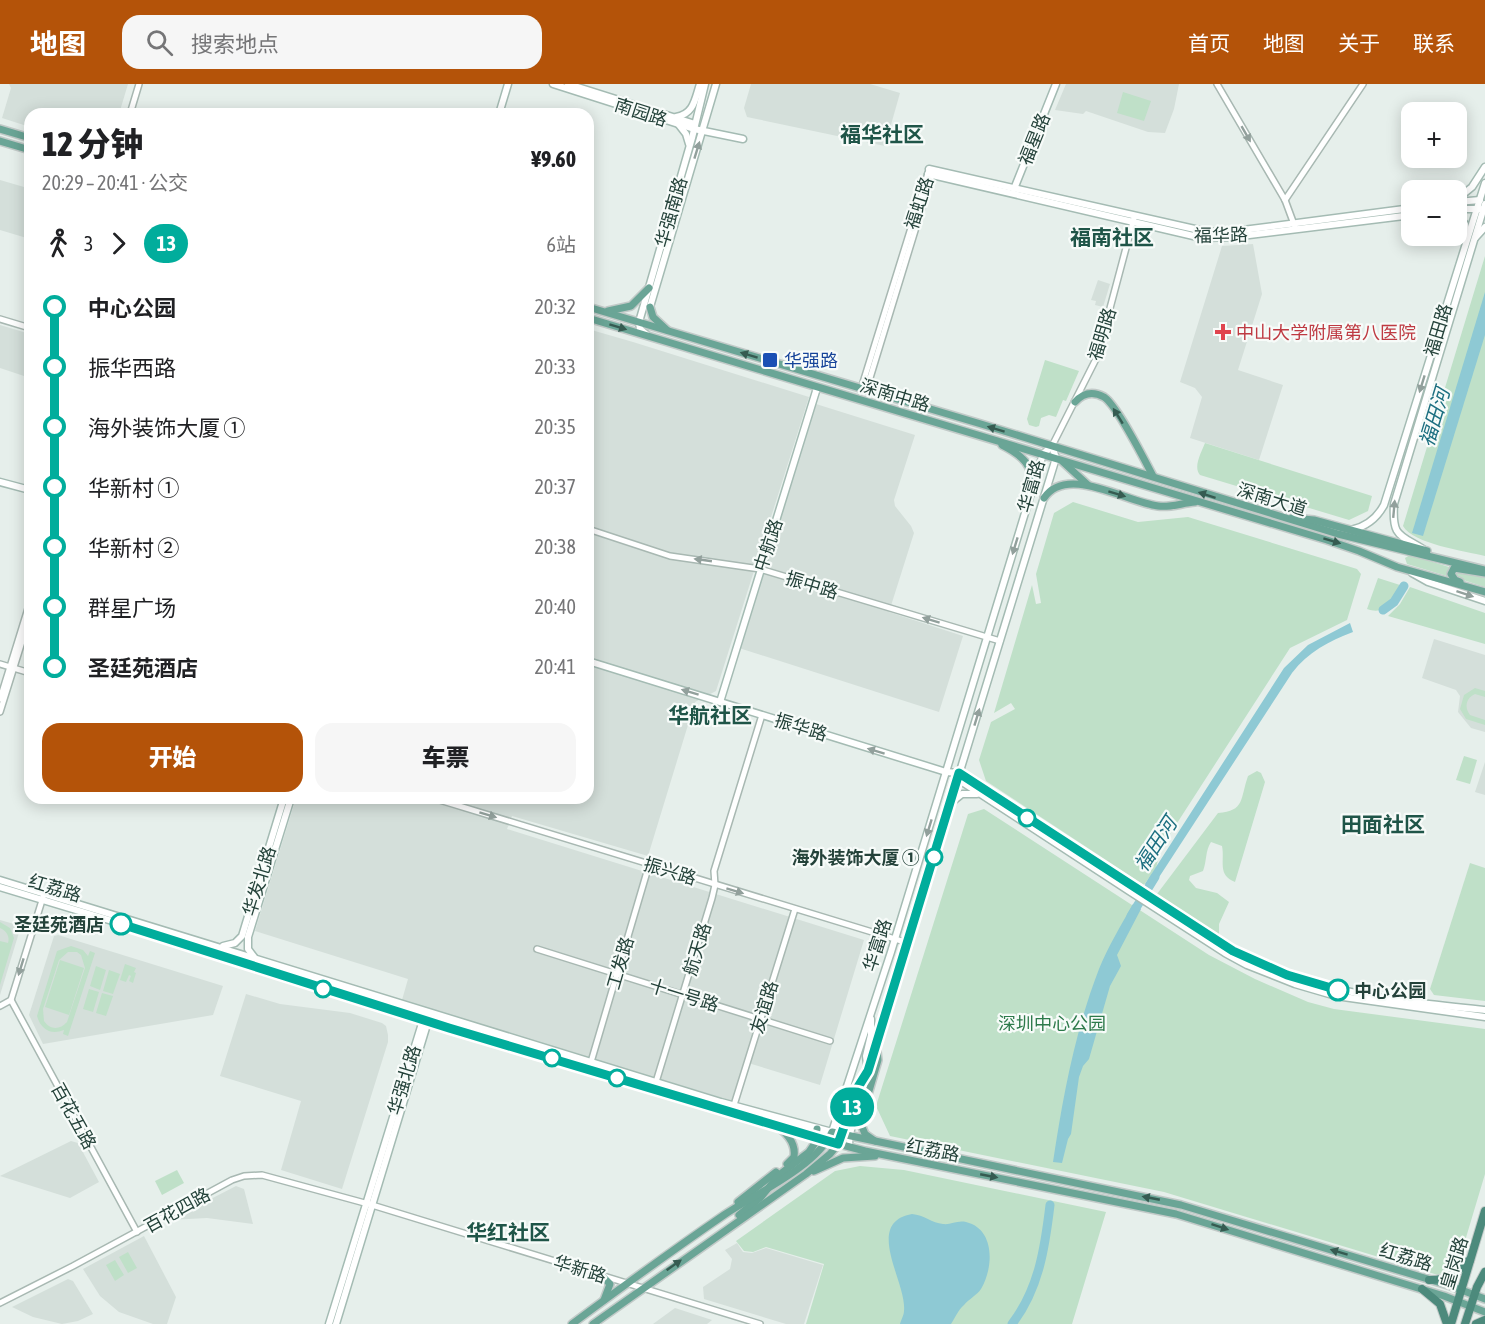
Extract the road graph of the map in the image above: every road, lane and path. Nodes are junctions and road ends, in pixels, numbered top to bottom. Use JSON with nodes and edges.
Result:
{"nodes":[{"id":1,"x":139,"y":84,"type":"edge"},
{"id":2,"x":508,"y":84,"type":"edge"},
{"id":3,"x":553,"y":84,"type":"edge"},
{"id":4,"x":568,"y":84,"type":"edge"},
{"id":5,"x":700,"y":84,"type":"edge"},
{"id":6,"x":705,"y":84,"type":"edge"},
{"id":7,"x":716,"y":84,"type":"edge"},
{"id":8,"x":1056,"y":84,"type":"edge"},
{"id":9,"x":1217,"y":84,"type":"edge"},
{"id":10,"x":1364,"y":84,"type":"edge"},
{"id":11,"x":699,"y":107,"type":"junction"},
{"id":12,"x":132,"y":108,"type":"edge"},
{"id":13,"x":501,"y":108,"type":"edge"},
{"id":14,"x":708,"y":110,"type":"junction"},
{"id":15,"x":674,"y":120,"type":"junction"},
{"id":16,"x":695,"y":126,"type":"junction"},
{"id":17,"x":0,"y":129,"type":"edge"},
{"id":18,"x":703,"y":130,"type":"junction"},
{"id":19,"x":24,"y":136,"type":"edge"},
{"id":20,"x":743,"y":139,"type":"dead end"},
{"id":21,"x":0,"y":141,"type":"edge"},
{"id":22,"x":24,"y":148,"type":"edge"},
{"id":23,"x":688,"y":150,"type":"junction"},
{"id":24,"x":1485,"y":167,"type":"edge"},
{"id":25,"x":930,"y":173,"type":"joint"},
{"id":26,"x":1485,"y":183,"type":"edge"},
{"id":27,"x":1013,"y":191,"type":"junction"},
{"id":28,"x":1467,"y":191,"type":"edge"},
{"id":29,"x":1285,"y":200,"type":"junction"},
{"id":30,"x":1467,"y":203,"type":"edge"},
{"id":31,"x":1482,"y":205,"type":"edge"},
{"id":32,"x":1467,"y":207,"type":"edge"},
{"id":33,"x":1401,"y":210,"type":"edge"},
{"id":34,"x":1401,"y":216,"type":"edge"},
{"id":35,"x":1134,"y":219,"type":"junction"},
{"id":36,"x":1294,"y":227,"type":"junction"},
{"id":37,"x":1485,"y":227,"type":"edge"},
{"id":38,"x":1467,"y":236,"type":"edge"},
{"id":39,"x":1472,"y":243,"type":"junction"},
{"id":40,"x":1464,"y":246,"type":"edge"},
{"id":41,"x":649,"y":288,"type":"junction"},
{"id":42,"x":650,"y":307,"type":"joint"},
{"id":43,"x":594,"y":309,"type":"edge"},
{"id":44,"x":602,"y":311,"type":"junction"},
{"id":45,"x":0,"y":319,"type":"edge"},
{"id":46,"x":594,"y":320,"type":"edge"},
{"id":47,"x":639,"y":322,"type":"junction"},
{"id":48,"x":24,"y":326,"type":"edge"},
{"id":49,"x":669,"y":331,"type":"junction"},
{"id":50,"x":647,"y":336,"type":"junction"},
{"id":51,"x":818,"y":388,"type":"junction"},
{"id":52,"x":864,"y":390,"type":"junction"},
{"id":53,"x":1074,"y":402,"type":"junction"},
{"id":54,"x":993,"y":438,"type":"junction"},
{"id":55,"x":1052,"y":446,"type":"junction"},
{"id":56,"x":1043,"y":454,"type":"junction"},
{"id":57,"x":1056,"y":458,"type":"junction"},
{"id":58,"x":1153,"y":476,"type":"junction"},
{"id":59,"x":0,"y":482,"type":"edge"},
{"id":60,"x":1089,"y":486,"type":"junction"},
{"id":61,"x":24,"y":488,"type":"edge"},
{"id":62,"x":1032,"y":490,"type":"junction"},
{"id":63,"x":1044,"y":498,"type":"junction"},
{"id":64,"x":1203,"y":502,"type":"junction"},
{"id":65,"x":1283,"y":518,"type":"junction"},
{"id":66,"x":1350,"y":530,"type":"junction"},
{"id":67,"x":594,"y":531,"type":"edge"},
{"id":68,"x":1426,"y":550,"type":"junction"},
{"id":69,"x":1440,"y":557,"type":"junction"},
{"id":70,"x":760,"y":569,"type":"junction"},
{"id":71,"x":1406,"y":570,"type":"junction"},
{"id":72,"x":1485,"y":572,"type":"edge"},
{"id":73,"x":1470,"y":587,"type":"junction"},
{"id":74,"x":1485,"y":592,"type":"edge"},
{"id":75,"x":1485,"y":601,"type":"edge"},
{"id":76,"x":24,"y":624,"type":"edge"},
{"id":77,"x":24,"y":633,"type":"edge"},
{"id":78,"x":987,"y":637,"type":"junction"},
{"id":79,"x":1000,"y":641,"type":"junction"},
{"id":80,"x":594,"y":663,"type":"edge"},
{"id":81,"x":0,"y":664,"type":"edge"},
{"id":82,"x":12,"y":667,"type":"junction"},
{"id":83,"x":24,"y":671,"type":"edge"},
{"id":84,"x":0,"y":699,"type":"edge"},
{"id":85,"x":720,"y":702,"type":"junction"},
{"id":86,"x":0,"y":712,"type":"edge"},
{"id":87,"x":762,"y":715,"type":"junction"},
{"id":88,"x":946,"y":772,"type":"junction"},
{"id":89,"x":958,"y":776,"type":"junction"},
{"id":90,"x":981,"y":795,"type":"junction"},
{"id":91,"x":282,"y":804,"type":"edge"},
{"id":92,"x":289,"y":804,"type":"edge"},
{"id":93,"x":451,"y":804,"type":"edge"},
{"id":94,"x":950,"y":805,"type":"junction"},
{"id":95,"x":649,"y":865,"type":"junction"},
{"id":96,"x":0,"y":880,"type":"edge"},
{"id":97,"x":715,"y":885,"type":"junction"},
{"id":98,"x":0,"y":887,"type":"edge"},
{"id":99,"x":1131,"y":889,"type":"junction"},
{"id":100,"x":43,"y":896,"type":"junction"},
{"id":101,"x":1157,"y":906,"type":"junction"},
{"id":102,"x":795,"y":909,"type":"junction"},
{"id":103,"x":895,"y":939,"type":"junction"},
{"id":104,"x":908,"y":943,"type":"junction"},
{"id":105,"x":216,"y":946,"type":"junction"},
{"id":106,"x":537,"y":949,"type":"dead end"},
{"id":107,"x":256,"y":959,"type":"junction"},
{"id":108,"x":616,"y":974,"type":"junction"},
{"id":109,"x":683,"y":995,"type":"junction"},
{"id":110,"x":11,"y":1000,"type":"junction"},
{"id":111,"x":0,"y":1006,"type":"edge"},
{"id":112,"x":1485,"y":1010,"type":"edge"},
{"id":113,"x":428,"y":1012,"type":"junction"},
{"id":114,"x":870,"y":1014,"type":"junction"},
{"id":115,"x":1485,"y":1017,"type":"edge"},
{"id":116,"x":761,"y":1019,"type":"junction"},
{"id":117,"x":426,"y":1020,"type":"junction"},
{"id":118,"x":830,"y":1041,"type":"dead end"},
{"id":119,"x":876,"y":1043,"type":"junction"},
{"id":120,"x":591,"y":1062,"type":"junction"},
{"id":121,"x":868,"y":1071,"type":"junction"},
{"id":122,"x":656,"y":1082,"type":"junction"},
{"id":123,"x":734,"y":1105,"type":"junction"},
{"id":124,"x":778,"y":1127,"type":"junction"},
{"id":125,"x":817,"y":1129,"type":"junction"},
{"id":126,"x":832,"y":1132,"type":"junction"},
{"id":127,"x":846,"y":1136,"type":"junction"},
{"id":128,"x":817,"y":1138,"type":"junction"},
{"id":129,"x":827,"y":1141,"type":"junction"},
{"id":130,"x":838,"y":1144,"type":"junction"},
{"id":131,"x":880,"y":1144,"type":"junction"},
{"id":132,"x":849,"y":1147,"type":"junction"},
{"id":133,"x":888,"y":1156,"type":"junction"},
{"id":134,"x":806,"y":1174,"type":"junction"},
{"id":135,"x":768,"y":1188,"type":"junction"},
{"id":136,"x":369,"y":1205,"type":"junction"},
{"id":137,"x":1485,"y":1211,"type":"edge"},
{"id":138,"x":726,"y":1214,"type":"junction"},
{"id":139,"x":729,"y":1226,"type":"junction"},
{"id":140,"x":137,"y":1232,"type":"junction"},
{"id":141,"x":1472,"y":1256,"type":"junction"},
{"id":142,"x":1485,"y":1272,"type":"edge"},
{"id":143,"x":602,"y":1276,"type":"junction"},
{"id":144,"x":1429,"y":1280,"type":"junction"},
{"id":145,"x":628,"y":1284,"type":"junction"},
{"id":146,"x":644,"y":1288,"type":"junction"},
{"id":147,"x":1422,"y":1289,"type":"junction"},
{"id":148,"x":1461,"y":1290,"type":"junction"},
{"id":149,"x":1474,"y":1295,"type":"junction"},
{"id":150,"x":607,"y":1298,"type":"junction"},
{"id":151,"x":1485,"y":1299,"type":"edge"},
{"id":152,"x":1458,"y":1301,"type":"junction"},
{"id":153,"x":0,"y":1303,"type":"edge"},
{"id":154,"x":1471,"y":1306,"type":"junction"},
{"id":155,"x":618,"y":1307,"type":"junction"},
{"id":156,"x":1485,"y":1312,"type":"edge"},
{"id":157,"x":1485,"y":1320,"type":"edge"},
{"id":158,"x":329,"y":1324,"type":"edge"},
{"id":159,"x":336,"y":1324,"type":"edge"},
{"id":160,"x":572,"y":1324,"type":"edge"},
{"id":161,"x":593,"y":1324,"type":"edge"},
{"id":162,"x":760,"y":1324,"type":"edge"},
{"id":163,"x":1449,"y":1324,"type":"edge"},
{"id":164,"x":1465,"y":1324,"type":"edge"},
{"id":165,"x":1476,"y":1324,"type":"edge"}],
"edges":[{"from":1,"to":12,"type":"street"},
{"from":2,"to":13,"type":"main road"},
{"from":3,"to":15,"type":"main road","name":"南园路"},
{"from":4,"to":15,"type":"main road","name":"南园路"},
{"from":5,"to":15,"type":"main road"},
{"from":6,"to":11,"type":"main road","name":"华强南路"},
{"from":7,"to":14,"type":"main road","name":"华强南路"},
{"from":8,"to":27,"type":"main road","name":"福星路"},
{"from":9,"to":29,"type":"street","one_way":true},
{"from":10,"to":29,"type":"street"},
{"from":11,"to":14,"type":"main road"},
{"from":11,"to":16,"type":"main road","name":"华强南路"},
{"from":14,"to":18,"type":"main road","name":"华强南路"},
{"from":15,"to":16,"type":"main road","name":"南园路"},
{"from":15,"to":23,"type":"main road"},
{"from":16,"to":18,"type":"main road"},
{"from":16,"to":23,"type":"main road","name":"华强南路"},
{"from":17,"to":19,"type":"main road"},
{"from":18,"to":20,"type":"main road"},
{"from":42,"to":18,"type":"main road","name":"华强南路","one_way":true},
{"from":21,"to":22,"type":"main road"},
{"from":23,"to":41,"type":"main road","name":"华强南路"},
{"from":24,"to":28,"type":"main road"},
{"from":25,"to":27,"type":"main road","name":"福华路"},
{"from":25,"to":52,"type":"street","name":"福虹路"},
{"from":26,"to":31,"type":"main road","name":"福田路"},
{"from":27,"to":35,"type":"main road","name":"福华路"},
{"from":29,"to":36,"type":"street"},
{"from":30,"to":31,"type":"main road"},
{"from":31,"to":32,"type":"main road"},
{"from":31,"to":38,"type":"main road","name":"福田路"},
{"from":31,"to":39,"type":"main road","name":"福田路"},
{"from":33,"to":36,"type":"main road","name":"福华路"},
{"from":34,"to":36,"type":"main road","name":"福华路"},
{"from":35,"to":36,"type":"main road","name":"福华路"},
{"from":35,"to":53,"type":"street","name":"福明路"},
{"from":37,"to":39,"type":"main road"},
{"from":68,"to":39,"type":"main road","name":"福田路","one_way":true},
{"from":40,"to":66,"type":"main road","name":"福田路","one_way":true},
{"from":41,"to":44,"type":"main road"},
{"from":41,"to":47,"type":"main road","name":"华强南路"},
{"from":42,"to":49,"type":"main road"},
{"from":43,"to":44,"type":"main road","name":"深南中路"},
{"from":44,"to":47,"type":"main road","name":"深南中路"},
{"from":45,"to":48,"type":"street"},
{"from":46,"to":50,"type":"main road","name":"深南中路","one_way":true},
{"from":47,"to":49,"type":"main road","name":"深南中路"},
{"from":47,"to":50,"type":"main road"},
{"from":52,"to":49,"type":"main road","name":"深南中路","one_way":true},
{"from":50,"to":51,"type":"main road","name":"深南中路"},
{"from":51,"to":54,"type":"main road","name":"深南中路"},
{"from":51,"to":70,"type":"main road","name":"中航路"},
{"from":55,"to":52,"type":"main road","name":"深南中路","one_way":true},
{"from":53,"to":55,"type":"street","name":"福明路"},
{"from":58,"to":53,"type":"main road","one_way":true},
{"from":54,"to":56,"type":"main road","name":"深南中路"},
{"from":54,"to":62,"type":"main road"},
{"from":55,"to":56,"type":"main road","name":"华富路"},
{"from":55,"to":57,"type":"main road","name":"华富路"},
{"from":55,"to":58,"type":"main road","name":"深南大道"},
{"from":56,"to":57,"type":"main road","name":"深南中路"},
{"from":56,"to":62,"type":"main road","name":"华富路"},
{"from":57,"to":60,"type":"main road"},
{"from":57,"to":63,"type":"main road","name":"华富路"},
{"from":57,"to":64,"type":"main road","name":"深南大道"},
{"from":65,"to":58,"type":"main road","name":"深南大道","one_way":true},
{"from":59,"to":61,"type":"main road"},
{"from":60,"to":63,"type":"main road"},
{"from":60,"to":64,"type":"main road","one_way":true},
{"from":62,"to":78,"type":"main road","name":"华富路","one_way":true},
{"from":63,"to":79,"type":"main road","name":"华富路"},
{"from":64,"to":71,"type":"main road","name":"深南大道","one_way":true},
{"from":65,"to":66,"type":"main road"},
{"from":65,"to":69,"type":"main road","name":"深南大道"},
{"from":66,"to":68,"type":"main road"},
{"from":70,"to":67,"type":"street","name":"振中路","one_way":true},
{"from":68,"to":69,"type":"main road"},
{"from":69,"to":72,"type":"main road","name":"深南大道"},
{"from":78,"to":70,"type":"street","name":"振中路","one_way":true},
{"from":70,"to":85,"type":"main road","name":"中航路"},
{"from":71,"to":73,"type":"main road","name":"深南大道"},
{"from":71,"to":75,"type":"main road","one_way":true},
{"from":72,"to":73,"type":"main road"},
{"from":73,"to":74,"type":"main road","name":"深南大道"},
{"from":76,"to":82,"type":"street"},
{"from":77,"to":82,"type":"street"},
{"from":78,"to":79,"type":"street","name":"振中路"},
{"from":78,"to":88,"type":"main road","name":"华富路"},
{"from":89,"to":79,"type":"main road","name":"华富路","one_way":true},
{"from":85,"to":80,"type":"main road","name":"振华路","one_way":true},
{"from":81,"to":82,"type":"street"},
{"from":82,"to":83,"type":"street"},
{"from":82,"to":84,"type":"street"},
{"from":82,"to":86,"type":"street"},
{"from":85,"to":87,"type":"main road","name":"振华路"},
{"from":88,"to":87,"type":"main road","name":"振华路","one_way":true},
{"from":87,"to":97,"type":"street"},
{"from":88,"to":89,"type":"main road","name":"振华路"},
{"from":88,"to":103,"type":"main road","name":"华富路","one_way":true},
{"from":89,"to":90,"type":"main road"},
{"from":89,"to":94,"type":"main road","name":"华富路"},
{"from":89,"to":99,"type":"main road"},
{"from":90,"to":94,"type":"main road"},
{"from":90,"to":99,"type":"main road"},
{"from":91,"to":105,"type":"main road","name":"华发北路"},
{"from":92,"to":107,"type":"main road","name":"华发北路"},
{"from":93,"to":95,"type":"street","name":"振兴路","one_way":true},
{"from":94,"to":104,"type":"main road","name":"华富路"},
{"from":95,"to":97,"type":"street","name":"振兴路"},
{"from":95,"to":108,"type":"street","name":"工发路"},
{"from":96,"to":100,"type":"main road","name":"红荔路"},
{"from":97,"to":102,"type":"street","name":"振兴路","one_way":true},
{"from":97,"to":109,"type":"street","name":"航天路"},
{"from":98,"to":100,"type":"main road","name":"红荔路"},
{"from":99,"to":101,"type":"main road"},
{"from":100,"to":105,"type":"main road","name":"红荔路"},
{"from":100,"to":110,"type":"street","one_way":true},
{"from":100,"to":117,"type":"main road","name":"红荔路"},
{"from":101,"to":112,"type":"main road"},
{"from":101,"to":115,"type":"main road"},
{"from":102,"to":103,"type":"street","name":"振兴路"},
{"from":102,"to":116,"type":"street","name":"友谊路"},
{"from":103,"to":104,"type":"street","name":"振兴路"},
{"from":103,"to":114,"type":"main road","name":"华富路"},
{"from":104,"to":119,"type":"main road","name":"华富路"},
{"from":105,"to":107,"type":"main road","name":"红荔路"},
{"from":106,"to":108,"type":"street","name":"十一号路"},
{"from":107,"to":113,"type":"main road","name":"红荔路"},
{"from":108,"to":109,"type":"street","name":"十一号路"},
{"from":108,"to":120,"type":"street","name":"工发路"},
{"from":109,"to":116,"type":"street","name":"十一号路"},
{"from":109,"to":122,"type":"street","name":"航天路"},
{"from":110,"to":111,"type":"street"},
{"from":110,"to":140,"type":"street","name":"百花五路"},
{"from":113,"to":117,"type":"main road","name":"华强北路"},
{"from":113,"to":120,"type":"main road","name":"红荔路"},
{"from":114,"to":121,"type":"main road","name":"华富路"},
{"from":114,"to":126,"type":"main road","name":"华富路"},
{"from":116,"to":118,"type":"street","name":"十一号路"},
{"from":116,"to":123,"type":"street","name":"友谊路"},
{"from":117,"to":124,"type":"main road","name":"红荔路"},
{"from":117,"to":136,"type":"main road","name":"华强北路"},
{"from":119,"to":121,"type":"main road","name":"华富路"},
{"from":119,"to":131,"type":"main road"},
{"from":120,"to":122,"type":"main road","name":"红荔路"},
{"from":121,"to":127,"type":"main road","name":"华富路"},
{"from":122,"to":123,"type":"main road","name":"红荔路"},
{"from":123,"to":125,"type":"main road","name":"红荔路"},
{"from":124,"to":128,"type":"main road","name":"红荔路"},
{"from":124,"to":138,"type":"main road"},
{"from":125,"to":126,"type":"main road","name":"红荔路"},
{"from":125,"to":128,"type":"main road"},
{"from":126,"to":127,"type":"main road","name":"红荔路"},
{"from":126,"to":129,"type":"main road","name":"华富路"},
{"from":127,"to":130,"type":"main road","name":"华富路"},
{"from":127,"to":131,"type":"main road","name":"红荔路"},
{"from":127,"to":132,"type":"main road","name":"华富路"},
{"from":128,"to":129,"type":"main road","name":"红荔路"},
{"from":128,"to":135,"type":"main road","name":"华富路"},
{"from":129,"to":130,"type":"main road","name":"红荔路"},
{"from":129,"to":135,"type":"main road","name":"华富路"},
{"from":130,"to":132,"type":"main road","name":"红荔路"},
{"from":130,"to":134,"type":"main road","name":"华富路"},
{"from":144,"to":131,"type":"main road","name":"红荔路","one_way":true},
{"from":132,"to":133,"type":"main road","name":"红荔路"},
{"from":133,"to":134,"type":"main road"},
{"from":133,"to":147,"type":"main road","name":"红荔路","one_way":true},
{"from":134,"to":139,"type":"main road","name":"华富路"},
{"from":135,"to":138,"type":"main road","name":"华富路"},
{"from":135,"to":139,"type":"main road","name":"华富路"},
{"from":136,"to":140,"type":"street","name":"百花四路"},
{"from":136,"to":143,"type":"street","name":"华新路"},
{"from":136,"to":158,"type":"main road","name":"华强北路"},
{"from":136,"to":159,"type":"main road","name":"华强北路"},
{"from":137,"to":141,"type":"highway","name":"皇岗路"},
{"from":138,"to":145,"type":"main road","name":"华富路"},
{"from":146,"to":139,"type":"main road","name":"华富路","one_way":true},
{"from":140,"to":153,"type":"street","name":"百花四路"},
{"from":141,"to":144,"type":"highway"},
{"from":141,"to":148,"type":"highway","name":"皇岗路"},
{"from":142,"to":149,"type":"highway","name":"皇岗路"},
{"from":143,"to":145,"type":"street","name":"华新路"},
{"from":143,"to":150,"type":"main road"},
{"from":144,"to":148,"type":"main road","name":"红荔路"},
{"from":145,"to":146,"type":"street","name":"华新路"},
{"from":145,"to":150,"type":"main road","name":"华富路"},
{"from":146,"to":155,"type":"main road","name":"华富路"},
{"from":146,"to":162,"type":"street","name":"华新路"},
{"from":147,"to":152,"type":"main road","name":"红荔路"},
{"from":147,"to":163,"type":"highway"},
{"from":148,"to":149,"type":"main road","name":"红荔路"},
{"from":148,"to":152,"type":"highway","name":"皇岗路"},
{"from":149,"to":151,"type":"main road","name":"红荔路"},
{"from":149,"to":154,"type":"highway","name":"皇岗路"},
{"from":150,"to":155,"type":"main road"},
{"from":150,"to":160,"type":"main road","name":"华富路"},
{"from":152,"to":154,"type":"main road","name":"红荔路"},
{"from":152,"to":163,"type":"highway","name":"皇岗路"},
{"from":154,"to":156,"type":"main road","name":"红荔路"},
{"from":154,"to":164,"type":"highway","name":"皇岗路"},
{"from":155,"to":161,"type":"main road","name":"华富路"},
{"from":157,"to":165,"type":"highway"}]}
